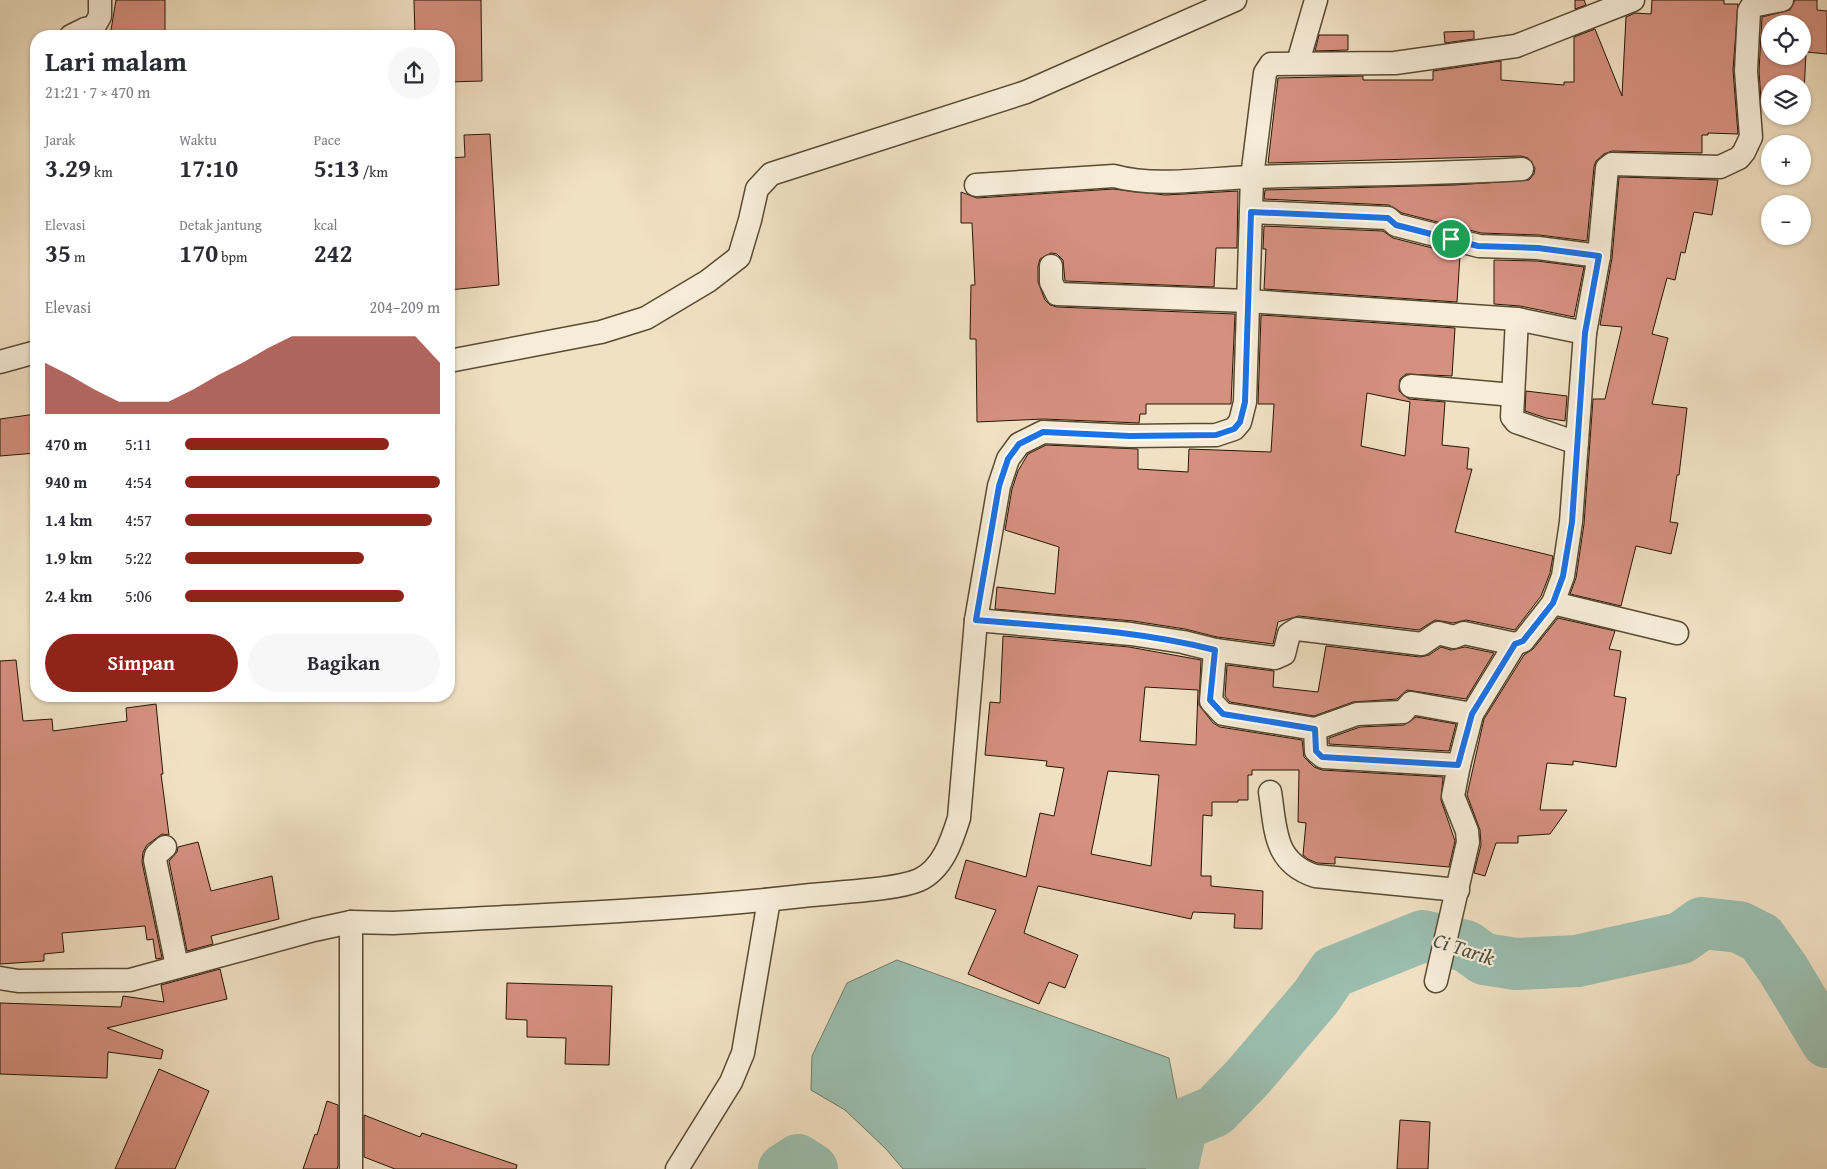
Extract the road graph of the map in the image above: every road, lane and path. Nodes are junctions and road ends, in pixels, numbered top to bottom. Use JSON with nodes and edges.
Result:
{"nodes":[{"id":1,"x":100,"y":0,"type":"edge"},
{"id":2,"x":1235,"y":0,"type":"edge"},
{"id":3,"x":1316,"y":0,"type":"edge"},
{"id":4,"x":1633,"y":0,"type":"edge"},
{"id":5,"x":1782,"y":0,"type":"edge"},
{"id":6,"x":82,"y":30,"type":"edge"},
{"id":7,"x":1298,"y":62,"type":"junction"},
{"id":8,"x":1522,"y":169,"type":"dead end"},
{"id":9,"x":1252,"y":177,"type":"junction"},
{"id":10,"x":976,"y":185,"type":"dead end"},
{"id":11,"x":1251,"y":212,"type":"junction"},
{"id":12,"x":1599,"y":256,"type":"junction"},
{"id":13,"x":1051,"y":266,"type":"dead end"},
{"id":14,"x":1248,"y":301,"type":"junction"},
{"id":15,"x":1517,"y":319,"type":"junction"},
{"id":16,"x":1585,"y":333,"type":"junction"},
{"id":17,"x":30,"y":354,"type":"edge"},
{"id":18,"x":455,"y":360,"type":"edge"},
{"id":19,"x":0,"y":362,"type":"edge"},
{"id":20,"x":1411,"y":386,"type":"dead end"},
{"id":21,"x":1513,"y":395,"type":"junction"},
{"id":22,"x":1577,"y":443,"type":"junction"},
{"id":23,"x":1553,"y":603,"type":"junction"},
{"id":24,"x":976,"y":620,"type":"junction"},
{"id":25,"x":1677,"y":633,"type":"dead end"},
{"id":26,"x":1515,"y":644,"type":"junction"},
{"id":27,"x":1215,"y":650,"type":"junction"},
{"id":28,"x":1472,"y":714,"type":"junction"},
{"id":29,"x":1315,"y":729,"type":"junction"},
{"id":30,"x":1458,"y":765,"type":"junction"},
{"id":31,"x":1270,"y":792,"type":"dead end"},
{"id":32,"x":165,"y":847,"type":"dead end"},
{"id":33,"x":1458,"y":890,"type":"junction"},
{"id":34,"x":769,"y":900,"type":"junction"},
{"id":35,"x":351,"y":922,"type":"junction"},
{"id":36,"x":178,"y":966,"type":"junction"},
{"id":37,"x":0,"y":978,"type":"edge"},
{"id":38,"x":1436,"y":981,"type":"dead end"},
{"id":39,"x":351,"y":1169,"type":"edge"},
{"id":40,"x":677,"y":1169,"type":"edge"}],
"edges":[{"from":1,"to":6,"type":"street"},
{"from":2,"to":18,"type":"street"},
{"from":3,"to":7,"type":"street"},
{"from":4,"to":7,"type":"street"},
{"from":5,"to":12,"type":"street"},
{"from":7,"to":9,"type":"street"},
{"from":8,"to":9,"type":"street"},
{"from":9,"to":10,"type":"street"},
{"from":9,"to":11,"type":"street"},
{"from":11,"to":12,"type":"street"},
{"from":11,"to":14,"type":"street"},
{"from":12,"to":16,"type":"street"},
{"from":13,"to":14,"type":"street"},
{"from":14,"to":15,"type":"street"},
{"from":14,"to":24,"type":"street"},
{"from":15,"to":16,"type":"street"},
{"from":15,"to":21,"type":"street"},
{"from":16,"to":22,"type":"street"},
{"from":17,"to":19,"type":"street"},
{"from":20,"to":21,"type":"street"},
{"from":21,"to":22,"type":"street"},
{"from":22,"to":23,"type":"street"},
{"from":23,"to":25,"type":"street"},
{"from":23,"to":26,"type":"street"},
{"from":24,"to":27,"type":"street"},
{"from":24,"to":34,"type":"street"},
{"from":26,"to":27,"type":"street"},
{"from":26,"to":28,"type":"street"},
{"from":27,"to":29,"type":"street"},
{"from":28,"to":29,"type":"street"},
{"from":28,"to":30,"type":"street"},
{"from":29,"to":30,"type":"street"},
{"from":30,"to":33,"type":"street"},
{"from":31,"to":33,"type":"street"},
{"from":32,"to":36,"type":"street"},
{"from":33,"to":38,"type":"street"},
{"from":34,"to":35,"type":"street"},
{"from":34,"to":40,"type":"street"},
{"from":35,"to":36,"type":"street"},
{"from":35,"to":39,"type":"street"},
{"from":36,"to":37,"type":"street"}]}
